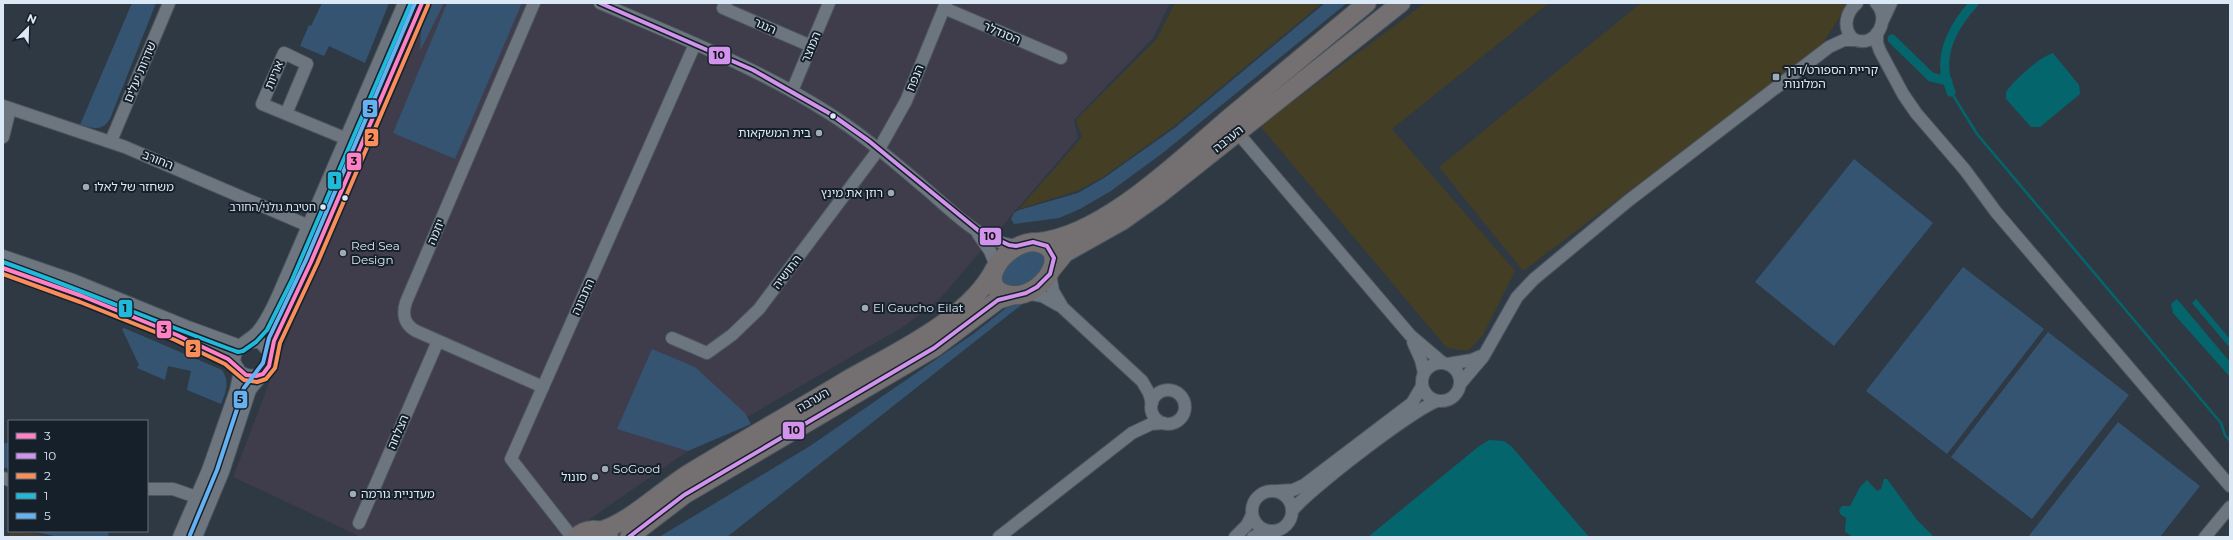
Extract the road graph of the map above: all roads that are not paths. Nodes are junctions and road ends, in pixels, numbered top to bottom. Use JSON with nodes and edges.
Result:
{"nodes":[{"id":1,"x":169,"y":3,"type":"edge"},
{"id":2,"x":404,"y":3,"type":"edge"},
{"id":3,"x":422,"y":3,"type":"edge"},
{"id":4,"x":534,"y":3,"type":"edge"},
{"id":5,"x":600,"y":3,"type":"edge"},
{"id":6,"x":726,"y":3,"type":"edge"},
{"id":7,"x":829,"y":3,"type":"edge"},
{"id":8,"x":1367,"y":3,"type":"edge"},
{"id":9,"x":1401,"y":3,"type":"edge"},
{"id":10,"x":1857,"y":3,"type":"edge"},
{"id":11,"x":1876,"y":3,"type":"edge"},
{"id":12,"x":1891,"y":3,"type":"edge"},
{"id":13,"x":945,"y":5,"type":"edge"},
{"id":14,"x":1847,"y":18,"type":"junction"},
{"id":15,"x":1883,"y":20,"type":"junction"},
{"id":16,"x":1878,"y":33,"type":"junction"},
{"id":17,"x":1861,"y":41,"type":"junction"},
{"id":18,"x":695,"y":44,"type":"junction"},
{"id":19,"x":811,"y":46,"type":"junction"},
{"id":20,"x":1829,"y":47,"type":"junction"},
{"id":21,"x":1880,"y":51,"type":"junction"},
{"id":22,"x":1061,"y":58,"type":"dead end"},
{"id":23,"x":792,"y":91,"type":"junction"},
{"id":24,"x":7,"y":108,"type":"edge"},
{"id":25,"x":286,"y":114,"type":"junction"},
{"id":26,"x":1237,"y":132,"type":"junction"},
{"id":27,"x":3,"y":137,"type":"edge"},
{"id":28,"x":347,"y":139,"type":"junction"},
{"id":29,"x":110,"y":141,"type":"junction"},
{"id":30,"x":879,"y":149,"type":"junction"},
{"id":31,"x":358,"y":151,"type":"junction"},
{"id":32,"x":309,"y":226,"type":"junction"},
{"id":33,"x":974,"y":228,"type":"junction"},
{"id":34,"x":1038,"y":242,"type":"junction"},
{"id":35,"x":1016,"y":246,"type":"junction"},
{"id":36,"x":3,"y":256,"type":"edge"},
{"id":37,"x":996,"y":267,"type":"junction"},
{"id":38,"x":3,"y":268,"type":"edge"},
{"id":39,"x":1051,"y":271,"type":"junction"},
{"id":40,"x":1020,"y":294,"type":"junction"},
{"id":41,"x":1063,"y":308,"type":"junction"},
{"id":42,"x":1410,"y":336,"type":"junction"},
{"id":43,"x":672,"y":338,"type":"dead end"},
{"id":44,"x":438,"y":341,"type":"junction"},
{"id":45,"x":243,"y":344,"type":"junction"},
{"id":46,"x":1487,"y":351,"type":"junction"},
{"id":47,"x":270,"y":355,"type":"junction"},
{"id":48,"x":1446,"y":364,"type":"junction"},
{"id":49,"x":237,"y":367,"type":"junction"},
{"id":50,"x":1424,"y":373,"type":"junction"},
{"id":51,"x":263,"y":374,"type":"junction"},
{"id":52,"x":1142,"y":381,"type":"junction"},
{"id":53,"x":1460,"y":384,"type":"junction"},
{"id":54,"x":1422,"y":386,"type":"junction"},
{"id":55,"x":543,"y":387,"type":"junction"},
{"id":56,"x":1162,"y":391,"type":"junction"},
{"id":57,"x":1438,"y":401,"type":"junction"},
{"id":58,"x":1151,"y":406,"type":"junction"},
{"id":59,"x":1163,"y":423,"type":"junction"},
{"id":60,"x":1132,"y":433,"type":"junction"},
{"id":61,"x":2230,"y":486,"type":"edge"},
{"id":62,"x":148,"y":489,"type":"edge"},
{"id":63,"x":1277,"y":491,"type":"junction"},
{"id":64,"x":196,"y":496,"type":"junction"},
{"id":65,"x":211,"y":502,"type":"junction"},
{"id":66,"x":2230,"y":507,"type":"edge"},
{"id":67,"x":1292,"y":511,"type":"junction"},
{"id":68,"x":1252,"y":515,"type":"junction"},
{"id":69,"x":359,"y":523,"type":"dead end"},
{"id":70,"x":1267,"y":531,"type":"junction"},
{"id":71,"x":604,"y":534,"type":"edge"},
{"id":72,"x":179,"y":537,"type":"edge"},
{"id":73,"x":196,"y":537,"type":"edge"},
{"id":74,"x":572,"y":537,"type":"edge"},
{"id":75,"x":576,"y":537,"type":"edge"},
{"id":76,"x":630,"y":537,"type":"edge"},
{"id":77,"x":999,"y":537,"type":"edge"},
{"id":78,"x":1235,"y":537,"type":"edge"},
{"id":79,"x":1253,"y":537,"type":"edge"},
{"id":80,"x":2205,"y":537,"type":"edge"}],
"edges":[{"from":1,"to":29,"type":"street","name":"שדרות יעלים"},
{"from":2,"to":28,"type":"street"},
{"from":3,"to":31,"type":"street"},
{"from":4,"to":44,"type":"street","name":"יוזמה"},
{"from":5,"to":18,"type":"street"},
{"from":6,"to":19,"type":"street","name":"הנגר"},
{"from":7,"to":19,"type":"street","name":"המוצר"},
{"from":8,"to":34,"type":"highway","name":"הערבה"},
{"from":9,"to":26,"type":"highway","name":"הערבה"},
{"from":10,"to":14,"type":"street"},
{"from":11,"to":15,"type":"street"},
{"from":12,"to":15,"type":"street"},
{"from":13,"to":22,"type":"street","name":"הסנדלר"},
{"from":13,"to":30,"type":"street","name":"הנפח"},
{"from":14,"to":17,"type":"street"},
{"from":14,"to":20,"type":"street"},
{"from":15,"to":16,"type":"street"},
{"from":16,"to":17,"type":"street"},
{"from":16,"to":21,"type":"street"},
{"from":17,"to":20,"type":"street"},
{"from":17,"to":21,"type":"street"},
{"from":18,"to":23,"type":"street"},
{"from":18,"to":55,"type":"street","name":"התבונה"},
{"from":19,"to":23,"type":"street","name":"המוצר"},
{"from":20,"to":46,"type":"street"},
{"from":21,"to":61,"type":"street"},
{"from":23,"to":30,"type":"street"},
{"from":24,"to":27,"type":"street"},
{"from":24,"to":29,"type":"street","name":"החורב"},
{"from":25,"to":25,"type":"street","name":"אריות"},
{"from":25,"to":28,"type":"street","name":"אריות"},
{"from":26,"to":39,"type":"highway","name":"הערבה"},
{"from":26,"to":42,"type":"street"},
{"from":28,"to":31,"type":"street","name":"אריות"},
{"from":28,"to":32,"type":"street"},
{"from":29,"to":32,"type":"street","name":"החורב"},
{"from":30,"to":33,"type":"street"},
{"from":30,"to":43,"type":"street","name":"התושיה"},
{"from":31,"to":47,"type":"street"},
{"from":32,"to":45,"type":"street"},
{"from":33,"to":35,"type":"street"},
{"from":33,"to":37,"type":"street"},
{"from":34,"to":35,"type":"highway"},
{"from":34,"to":39,"type":"highway"},
{"from":35,"to":37,"type":"highway"},
{"from":36,"to":45,"type":"street"},
{"from":37,"to":40,"type":"highway"},
{"from":37,"to":71,"type":"highway","name":"הערבה"},
{"from":38,"to":49,"type":"street"},
{"from":39,"to":40,"type":"highway"},
{"from":39,"to":41,"type":"street"},
{"from":40,"to":41,"type":"street"},
{"from":40,"to":76,"type":"highway","name":"הערבה"},
{"from":41,"to":52,"type":"street"},
{"from":42,"to":48,"type":"street"},
{"from":42,"to":50,"type":"street"},
{"from":44,"to":55,"type":"street","name":"יוזמה"},
{"from":44,"to":69,"type":"street","name":"הצלחה"},
{"from":45,"to":47,"type":"street"},
{"from":45,"to":49,"type":"street"},
{"from":46,"to":48,"type":"street"},
{"from":46,"to":53,"type":"street"},
{"from":47,"to":51,"type":"street"},
{"from":48,"to":50,"type":"street"},
{"from":48,"to":53,"type":"street"},
{"from":49,"to":51,"type":"street"},
{"from":49,"to":64,"type":"street"},
{"from":50,"to":54,"type":"street"},
{"from":51,"to":65,"type":"street"},
{"from":52,"to":56,"type":"street"},
{"from":52,"to":58,"type":"street"},
{"from":53,"to":57,"type":"street"},
{"from":54,"to":57,"type":"street"},
{"from":54,"to":63,"type":"street"},
{"from":55,"to":74,"type":"street","name":"התבונה"},
{"from":56,"to":58,"type":"street"},
{"from":56,"to":59,"type":"street"},
{"from":57,"to":67,"type":"street"},
{"from":58,"to":59,"type":"street"},
{"from":58,"to":60,"type":"street"},
{"from":59,"to":60,"type":"street"},
{"from":60,"to":77,"type":"street"},
{"from":62,"to":64,"type":"street"},
{"from":63,"to":67,"type":"street"},
{"from":63,"to":68,"type":"street"},
{"from":64,"to":65,"type":"street"},
{"from":64,"to":72,"type":"street"},
{"from":65,"to":73,"type":"street"},
{"from":66,"to":80,"type":"street"},
{"from":67,"to":70,"type":"street"},
{"from":68,"to":70,"type":"street"},
{"from":68,"to":78,"type":"street"},
{"from":70,"to":79,"type":"street"},
{"from":71,"to":75,"type":"highway","name":"הערבה"}]}
